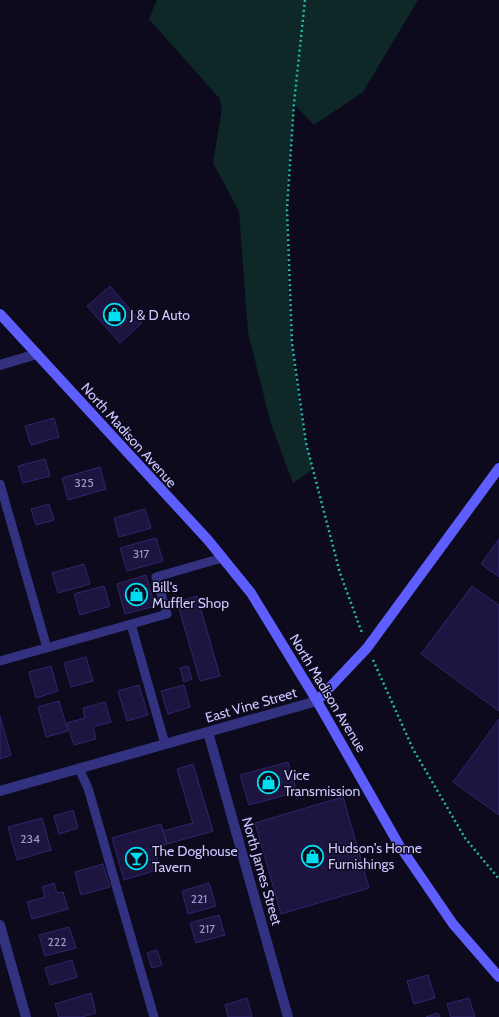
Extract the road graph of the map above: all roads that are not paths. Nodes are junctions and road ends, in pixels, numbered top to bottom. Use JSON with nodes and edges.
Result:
{"nodes":[{"id":1,"x":0,"y":314,"type":"edge"},
{"id":2,"x":37,"y":354,"type":"junction"},
{"id":3,"x":0,"y":366,"type":"edge"},
{"id":4,"x":499,"y":468,"type":"edge"},
{"id":5,"x":0,"y":484,"type":"edge"},
{"id":6,"x":222,"y":558,"type":"junction"},
{"id":7,"x":131,"y":624,"type":"junction"},
{"id":8,"x":47,"y":648,"type":"junction"},
{"id":9,"x":0,"y":661,"type":"edge"},
{"id":10,"x":317,"y":701,"type":"junction"},
{"id":11,"x":208,"y":732,"type":"junction"},
{"id":12,"x":165,"y":744,"type":"junction"},
{"id":13,"x":79,"y":769,"type":"junction"},
{"id":14,"x":0,"y":791,"type":"edge"},
{"id":15,"x":0,"y":925,"type":"edge"},
{"id":16,"x":499,"y":976,"type":"edge"},
{"id":17,"x":26,"y":1017,"type":"edge"},
{"id":18,"x":154,"y":1017,"type":"edge"},
{"id":19,"x":288,"y":1017,"type":"edge"}],
"edges":[{"from":1,"to":2,"type":"main road","name":"North Madison Avenue"},
{"from":2,"to":3,"type":"street"},
{"from":2,"to":6,"type":"main road","name":"North Madison Avenue"},
{"from":4,"to":10,"type":"main road","name":"East Vine Street"},
{"from":5,"to":8,"type":"lane"},
{"from":6,"to":7,"type":"lane"},
{"from":6,"to":10,"type":"main road","name":"North Madison Avenue"},
{"from":7,"to":8,"type":"lane"},
{"from":7,"to":12,"type":"lane"},
{"from":8,"to":9,"type":"lane"},
{"from":10,"to":11,"type":"street","name":"East Vine Street"},
{"from":10,"to":16,"type":"main road","name":"North Madison Avenue"},
{"from":11,"to":12,"type":"street","name":"East Vine Street"},
{"from":11,"to":19,"type":"street","name":"North James Street"},
{"from":12,"to":13,"type":"street","name":"East Vine Street"},
{"from":13,"to":14,"type":"street","name":"East Vine Street"},
{"from":13,"to":18,"type":"lane"},
{"from":15,"to":17,"type":"street"}]}
